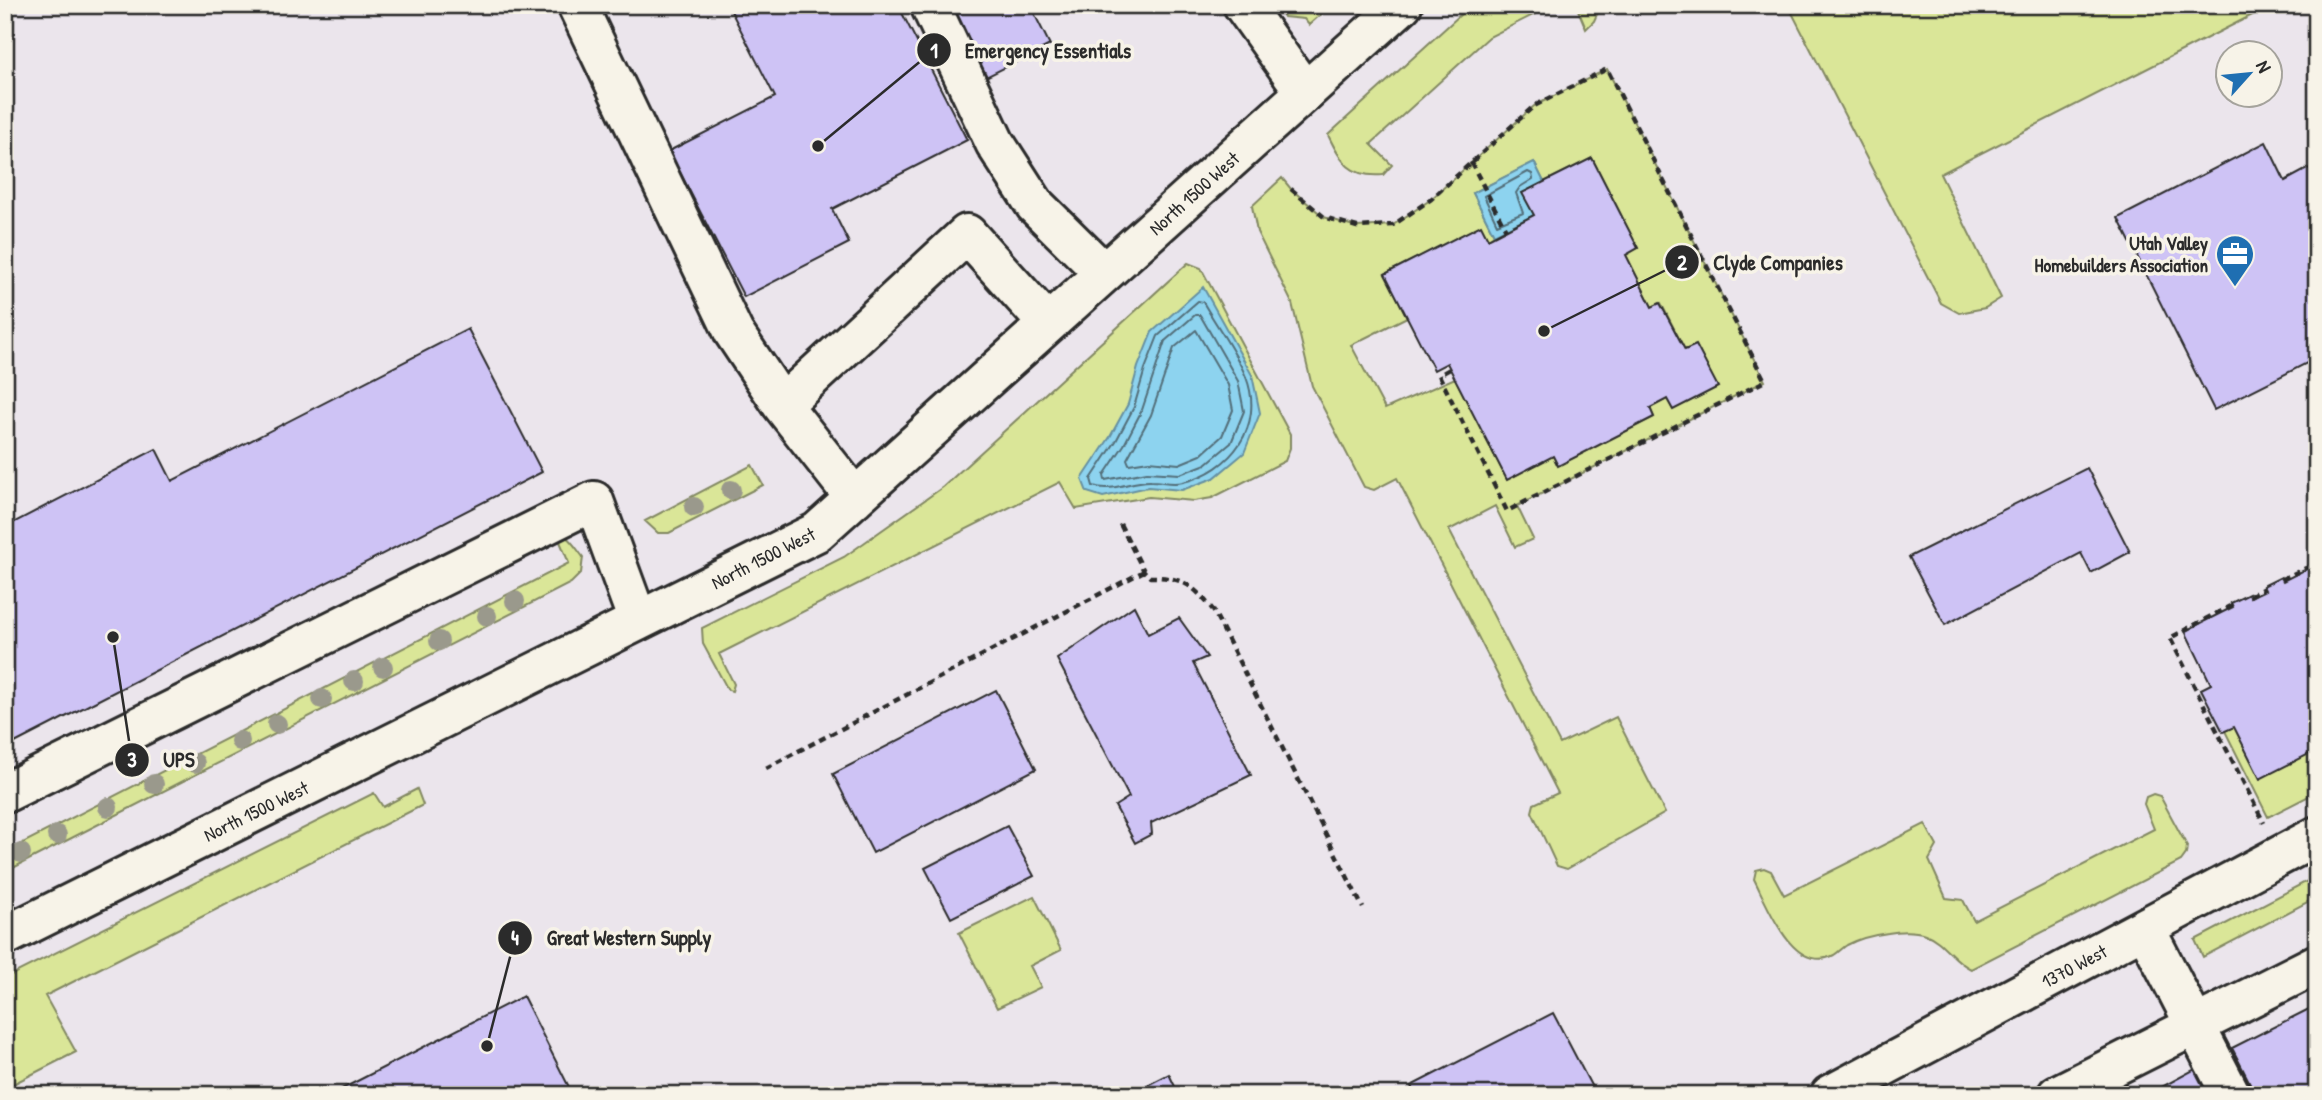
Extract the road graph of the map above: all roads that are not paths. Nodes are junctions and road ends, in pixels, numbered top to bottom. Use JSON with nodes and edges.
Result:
{"nodes":[{"id":1,"x":577,"y":5,"type":"edge"},
{"id":2,"x":930,"y":5,"type":"edge"},
{"id":3,"x":1243,"y":5,"type":"edge"},
{"id":4,"x":1402,"y":5,"type":"edge"},
{"id":5,"x":1306,"y":92,"type":"junction"},
{"id":6,"x":1104,"y":273,"type":"junction"},
{"id":7,"x":1048,"y":324,"type":"junction"},
{"id":8,"x":782,"y":405,"type":"junction"},
{"id":9,"x":855,"y":498,"type":"junction"},
{"id":10,"x":638,"y":621,"type":"junction"},
{"id":11,"x":5,"y":793,"type":"edge"},
{"id":12,"x":2317,"y":836,"type":"edge"},
{"id":13,"x":2145,"y":928,"type":"junction"},
{"id":14,"x":5,"y":936,"type":"edge"},
{"id":15,"x":2317,"y":964,"type":"edge"},
{"id":16,"x":2195,"y":1025,"type":"junction"},
{"id":17,"x":1851,"y":1090,"type":"edge"},
{"id":18,"x":2057,"y":1095,"type":"edge"},
{"id":19,"x":2231,"y":1095,"type":"edge"}],
"edges":[{"from":1,"to":8,"type":"street"},
{"from":2,"to":6,"type":"street"},
{"from":3,"to":5,"type":"street"},
{"from":4,"to":5,"type":"street","name":"North 1500 West"},
{"from":5,"to":6,"type":"street","name":"North 1500 West"},
{"from":6,"to":7,"type":"street","name":"North 1500 West"},
{"from":7,"to":8,"type":"street"},
{"from":7,"to":9,"type":"street","name":"North 1500 West"},
{"from":8,"to":9,"type":"street"},
{"from":9,"to":10,"type":"street","name":"North 1500 West"},
{"from":10,"to":11,"type":"street"},
{"from":10,"to":14,"type":"street","name":"North 1500 West"},
{"from":12,"to":13,"type":"street","name":"1370 West"},
{"from":13,"to":16,"type":"street"},
{"from":13,"to":17,"type":"street","name":"1370 West"},
{"from":15,"to":16,"type":"street"},
{"from":16,"to":18,"type":"street"},
{"from":16,"to":19,"type":"street"}]}
